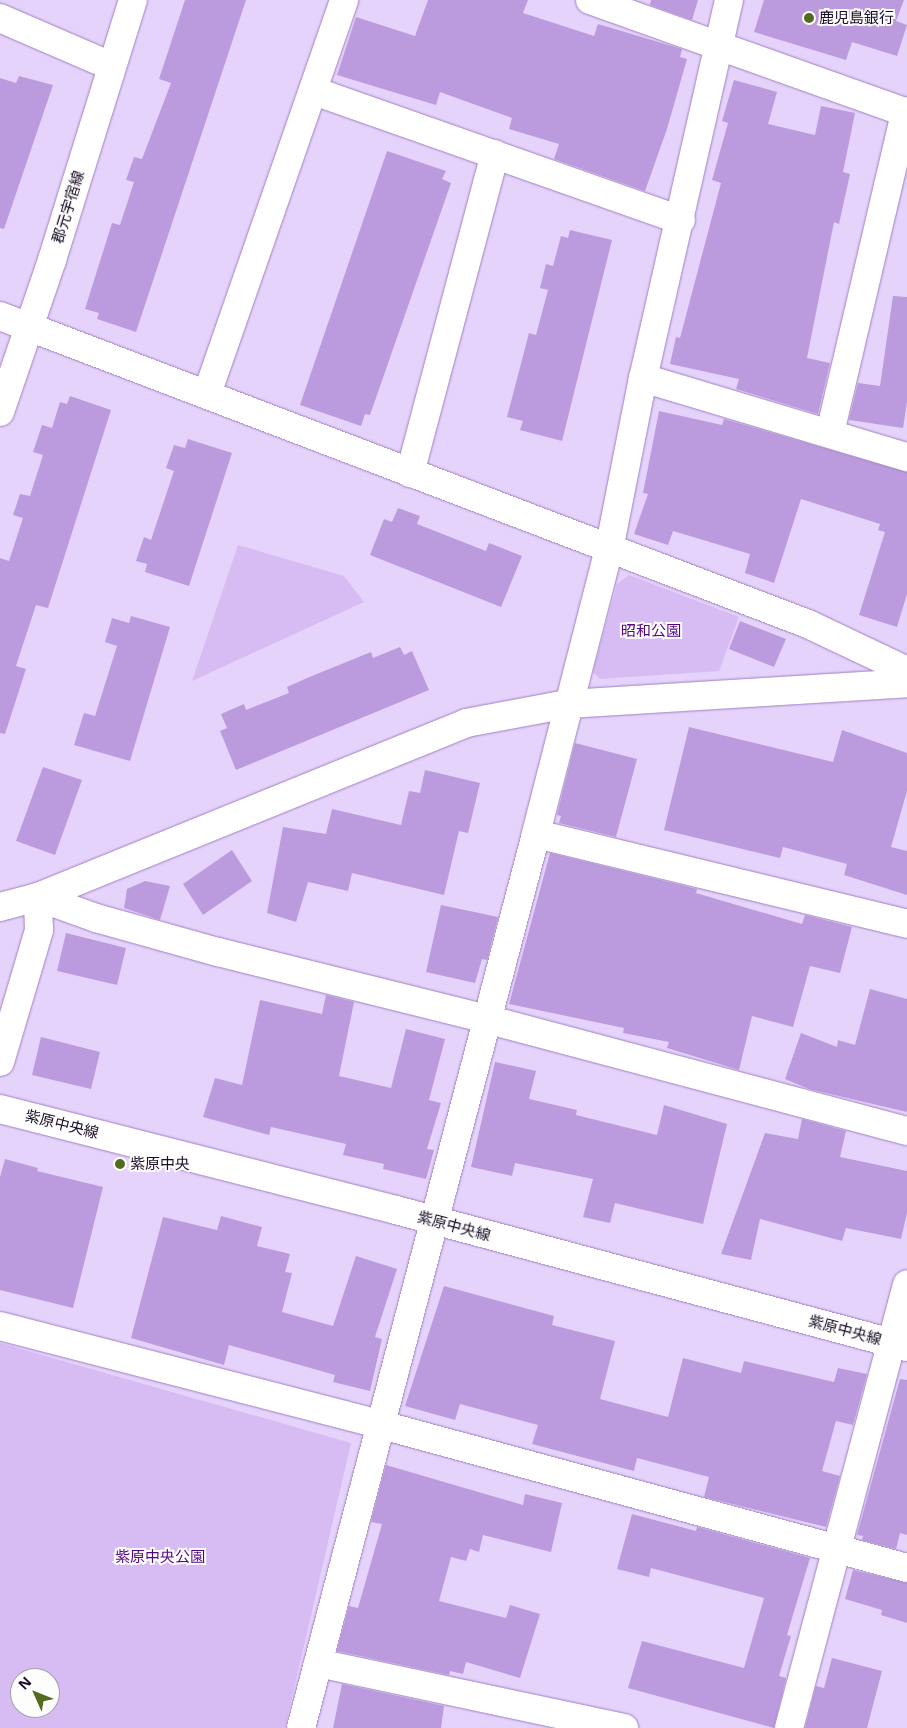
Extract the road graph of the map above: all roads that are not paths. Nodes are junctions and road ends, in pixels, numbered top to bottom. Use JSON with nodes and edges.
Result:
{"nodes":[{"id":1,"x":133,"y":0,"type":"edge"},
{"id":2,"x":344,"y":0,"type":"edge"},
{"id":3,"x":590,"y":0,"type":"edge"},
{"id":4,"x":729,"y":0,"type":"edge"},
{"id":5,"x":0,"y":18,"type":"edge"},
{"id":6,"x":718,"y":45,"type":"junction"},
{"id":7,"x":111,"y":66,"type":"junction"},
{"id":8,"x":314,"y":91,"type":"junction"},
{"id":9,"x":906,"y":112,"type":"edge"},
{"id":10,"x":495,"y":154,"type":"junction"},
{"id":11,"x":681,"y":220,"type":"junction"},
{"id":12,"x":0,"y":316,"type":"edge"},
{"id":13,"x":29,"y":327,"type":"junction"},
{"id":14,"x":643,"y":378,"type":"junction"},
{"id":15,"x":207,"y":394,"type":"junction"},
{"id":16,"x":0,"y":412,"type":"edge"},
{"id":17,"x":830,"y":433,"type":"junction"},
{"id":18,"x":907,"y":457,"type":"edge"},
{"id":19,"x":410,"y":473,"type":"junction"},
{"id":20,"x":609,"y":549,"type":"junction"},
{"id":21,"x":907,"y":671,"type":"edge"},
{"id":22,"x":907,"y":683,"type":"edge"},
{"id":23,"x":568,"y":704,"type":"junction"},
{"id":24,"x":536,"y":834,"type":"junction"},
{"id":25,"x":38,"y":897,"type":"junction"},
{"id":26,"x":0,"y":907,"type":"edge"},
{"id":27,"x":907,"y":924,"type":"edge"},
{"id":28,"x":486,"y":1019,"type":"junction"},
{"id":29,"x":0,"y":1062,"type":"edge"},
{"id":30,"x":0,"y":1109,"type":"edge"},
{"id":31,"x":907,"y":1131,"type":"edge"},
{"id":32,"x":432,"y":1220,"type":"junction"},
{"id":33,"x":907,"y":1284,"type":"edge"},
{"id":34,"x":0,"y":1326,"type":"edge"},
{"id":35,"x":899,"y":1345,"type":"edge"},
{"id":36,"x":382,"y":1425,"type":"junction"},
{"id":37,"x":837,"y":1549,"type":"junction"},
{"id":38,"x":907,"y":1568,"type":"edge"},
{"id":39,"x":318,"y":1664,"type":"junction"},
{"id":40,"x":301,"y":1728,"type":"edge"},
{"id":41,"x":624,"y":1728,"type":"edge"},
{"id":42,"x":788,"y":1728,"type":"edge"}],
"edges":[{"from":1,"to":7,"type":"street","name":"郡元宇宿線"},
{"from":2,"to":8,"type":"street"},
{"from":3,"to":6,"type":"street"},
{"from":4,"to":6,"type":"street"},
{"from":5,"to":7,"type":"street"},
{"from":6,"to":9,"type":"street"},
{"from":6,"to":11,"type":"street"},
{"from":7,"to":13,"type":"street","name":"郡元宇宿線"},
{"from":8,"to":10,"type":"street"},
{"from":8,"to":15,"type":"street"},
{"from":9,"to":17,"type":"street"},
{"from":10,"to":11,"type":"street"},
{"from":10,"to":19,"type":"street"},
{"from":11,"to":14,"type":"street"},
{"from":12,"to":13,"type":"street"},
{"from":13,"to":15,"type":"street"},
{"from":13,"to":16,"type":"street","name":"郡元宇宿線"},
{"from":14,"to":17,"type":"street"},
{"from":14,"to":20,"type":"street"},
{"from":15,"to":19,"type":"street"},
{"from":17,"to":18,"type":"street"},
{"from":19,"to":20,"type":"street"},
{"from":20,"to":21,"type":"street"},
{"from":20,"to":23,"type":"street"},
{"from":22,"to":23,"type":"street"},
{"from":23,"to":24,"type":"street"},
{"from":23,"to":25,"type":"street"},
{"from":24,"to":27,"type":"street"},
{"from":24,"to":28,"type":"street"},
{"from":25,"to":26,"type":"street"},
{"from":25,"to":28,"type":"street"},
{"from":25,"to":29,"type":"street"},
{"from":28,"to":31,"type":"street"},
{"from":28,"to":32,"type":"street"},
{"from":30,"to":32,"type":"street","name":"紫原中央線"},
{"from":32,"to":35,"type":"street","name":"紫原中央線"},
{"from":32,"to":36,"type":"street"},
{"from":33,"to":35,"type":"street"},
{"from":34,"to":36,"type":"street"},
{"from":35,"to":37,"type":"street"},
{"from":36,"to":37,"type":"street"},
{"from":36,"to":39,"type":"street"},
{"from":37,"to":38,"type":"street"},
{"from":37,"to":42,"type":"street"},
{"from":39,"to":40,"type":"street"},
{"from":39,"to":41,"type":"street"}]}
